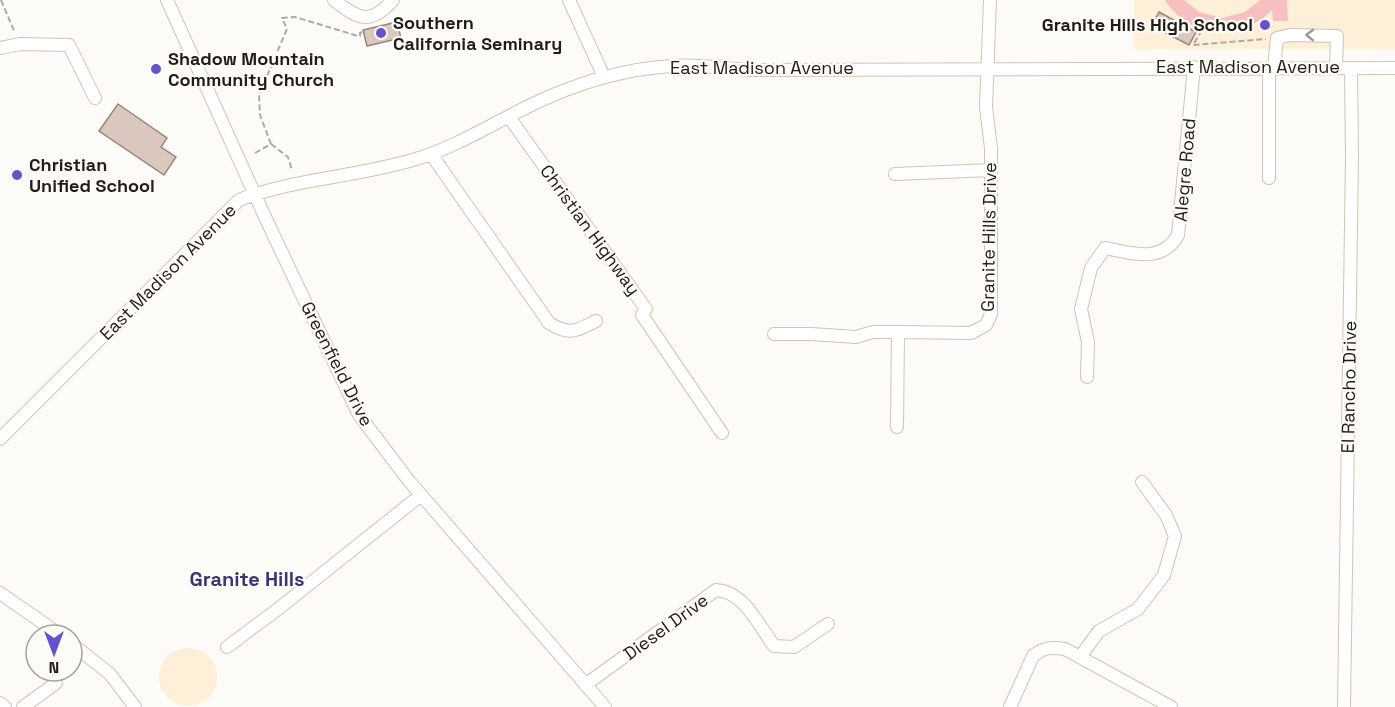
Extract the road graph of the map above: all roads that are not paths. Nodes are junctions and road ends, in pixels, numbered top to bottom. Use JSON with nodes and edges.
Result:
{"nodes":[{"id":1,"x":167,"y":0,"type":"edge"},
{"id":2,"x":334,"y":0,"type":"edge"},
{"id":3,"x":393,"y":0,"type":"edge"},
{"id":4,"x":569,"y":0,"type":"edge"},
{"id":5,"x":990,"y":0,"type":"edge"},
{"id":6,"x":0,"y":48,"type":"edge"},
{"id":7,"x":1194,"y":67,"type":"junction"},
{"id":8,"x":987,"y":68,"type":"junction"},
{"id":9,"x":1271,"y":68,"type":"junction"},
{"id":10,"x":1336,"y":68,"type":"junction"},
{"id":11,"x":1351,"y":68,"type":"junction"},
{"id":12,"x":1395,"y":68,"type":"edge"},
{"id":13,"x":604,"y":77,"type":"junction"},
{"id":14,"x":95,"y":98,"type":"dead end"},
{"id":15,"x":509,"y":117,"type":"junction"},
{"id":16,"x":431,"y":154,"type":"junction"},
{"id":17,"x":991,"y":170,"type":"junction"},
{"id":18,"x":894,"y":174,"type":"dead end"},
{"id":19,"x":1269,"y":178,"type":"dead end"},
{"id":20,"x":254,"y":194,"type":"junction"},
{"id":21,"x":596,"y":321,"type":"dead end"},
{"id":22,"x":898,"y":332,"type":"junction"},
{"id":23,"x":774,"y":334,"type":"dead end"},
{"id":24,"x":1088,"y":377,"type":"dead end"},
{"id":25,"x":897,"y":427,"type":"dead end"},
{"id":26,"x":722,"y":433,"type":"dead end"},
{"id":27,"x":0,"y":439,"type":"edge"},
{"id":28,"x":1142,"y":482,"type":"dead end"},
{"id":29,"x":421,"y":495,"type":"junction"},
{"id":30,"x":0,"y":593,"type":"edge"},
{"id":31,"x":43,"y":623,"type":"edge"},
{"id":32,"x":828,"y":624,"type":"dead end"},
{"id":33,"x":227,"y":647,"type":"dead end"},
{"id":34,"x":84,"y":653,"type":"edge"},
{"id":35,"x":1080,"y":657,"type":"junction"},
{"id":36,"x":56,"y":683,"type":"dead end"},
{"id":37,"x":585,"y":685,"type":"junction"},
{"id":38,"x":0,"y":703,"type":"edge"},
{"id":39,"x":5,"y":707,"type":"edge"},
{"id":40,"x":24,"y":707,"type":"edge"},
{"id":41,"x":135,"y":707,"type":"edge"},
{"id":42,"x":605,"y":707,"type":"edge"},
{"id":43,"x":1010,"y":707,"type":"edge"},
{"id":44,"x":1171,"y":707,"type":"edge"},
{"id":45,"x":1344,"y":707,"type":"edge"}],
"edges":[{"from":1,"to":20,"type":"street","name":"Greenfield Drive"},
{"from":2,"to":3,"type":"street"},
{"from":4,"to":13,"type":"street"},
{"from":5,"to":8,"type":"street","name":"Granite Hills Drive"},
{"from":6,"to":14,"type":"street"},
{"from":7,"to":8,"type":"street","name":"East Madison Avenue"},
{"from":7,"to":9,"type":"street","name":"East Madison Avenue"},
{"from":7,"to":24,"type":"street","name":"Alegre Road"},
{"from":8,"to":13,"type":"street","name":"East Madison Avenue"},
{"from":8,"to":17,"type":"street","name":"Granite Hills Drive"},
{"from":9,"to":10,"type":"street","name":"East Madison Avenue"},
{"from":10,"to":9,"type":"street","one_way":true},
{"from":9,"to":19,"type":"street"},
{"from":10,"to":11,"type":"street","name":"East Madison Avenue"},
{"from":11,"to":12,"type":"street","name":"East Madison Avenue"},
{"from":11,"to":45,"type":"street","name":"El Rancho Drive"},
{"from":13,"to":15,"type":"street","name":"East Madison Avenue"},
{"from":15,"to":16,"type":"street","name":"East Madison Avenue"},
{"from":15,"to":26,"type":"street","name":"Christian Highway"},
{"from":16,"to":20,"type":"street","name":"East Madison Avenue"},
{"from":16,"to":21,"type":"street"},
{"from":17,"to":18,"type":"street"},
{"from":17,"to":22,"type":"street","name":"Granite Hills Drive"},
{"from":20,"to":27,"type":"street","name":"East Madison Avenue"},
{"from":20,"to":29,"type":"street","name":"Greenfield Drive"},
{"from":22,"to":23,"type":"street","name":"Granite Hills Drive"},
{"from":22,"to":25,"type":"street"},
{"from":28,"to":35,"type":"street"},
{"from":29,"to":33,"type":"street"},
{"from":29,"to":37,"type":"street","name":"Greenfield Drive"},
{"from":30,"to":31,"type":"street"},
{"from":32,"to":37,"type":"street","name":"Diesel Drive"},
{"from":34,"to":41,"type":"street"},
{"from":35,"to":43,"type":"street"},
{"from":35,"to":44,"type":"street"},
{"from":36,"to":40,"type":"street"},
{"from":37,"to":42,"type":"street","name":"Greenfield Drive"},
{"from":38,"to":39,"type":"street"}]}
